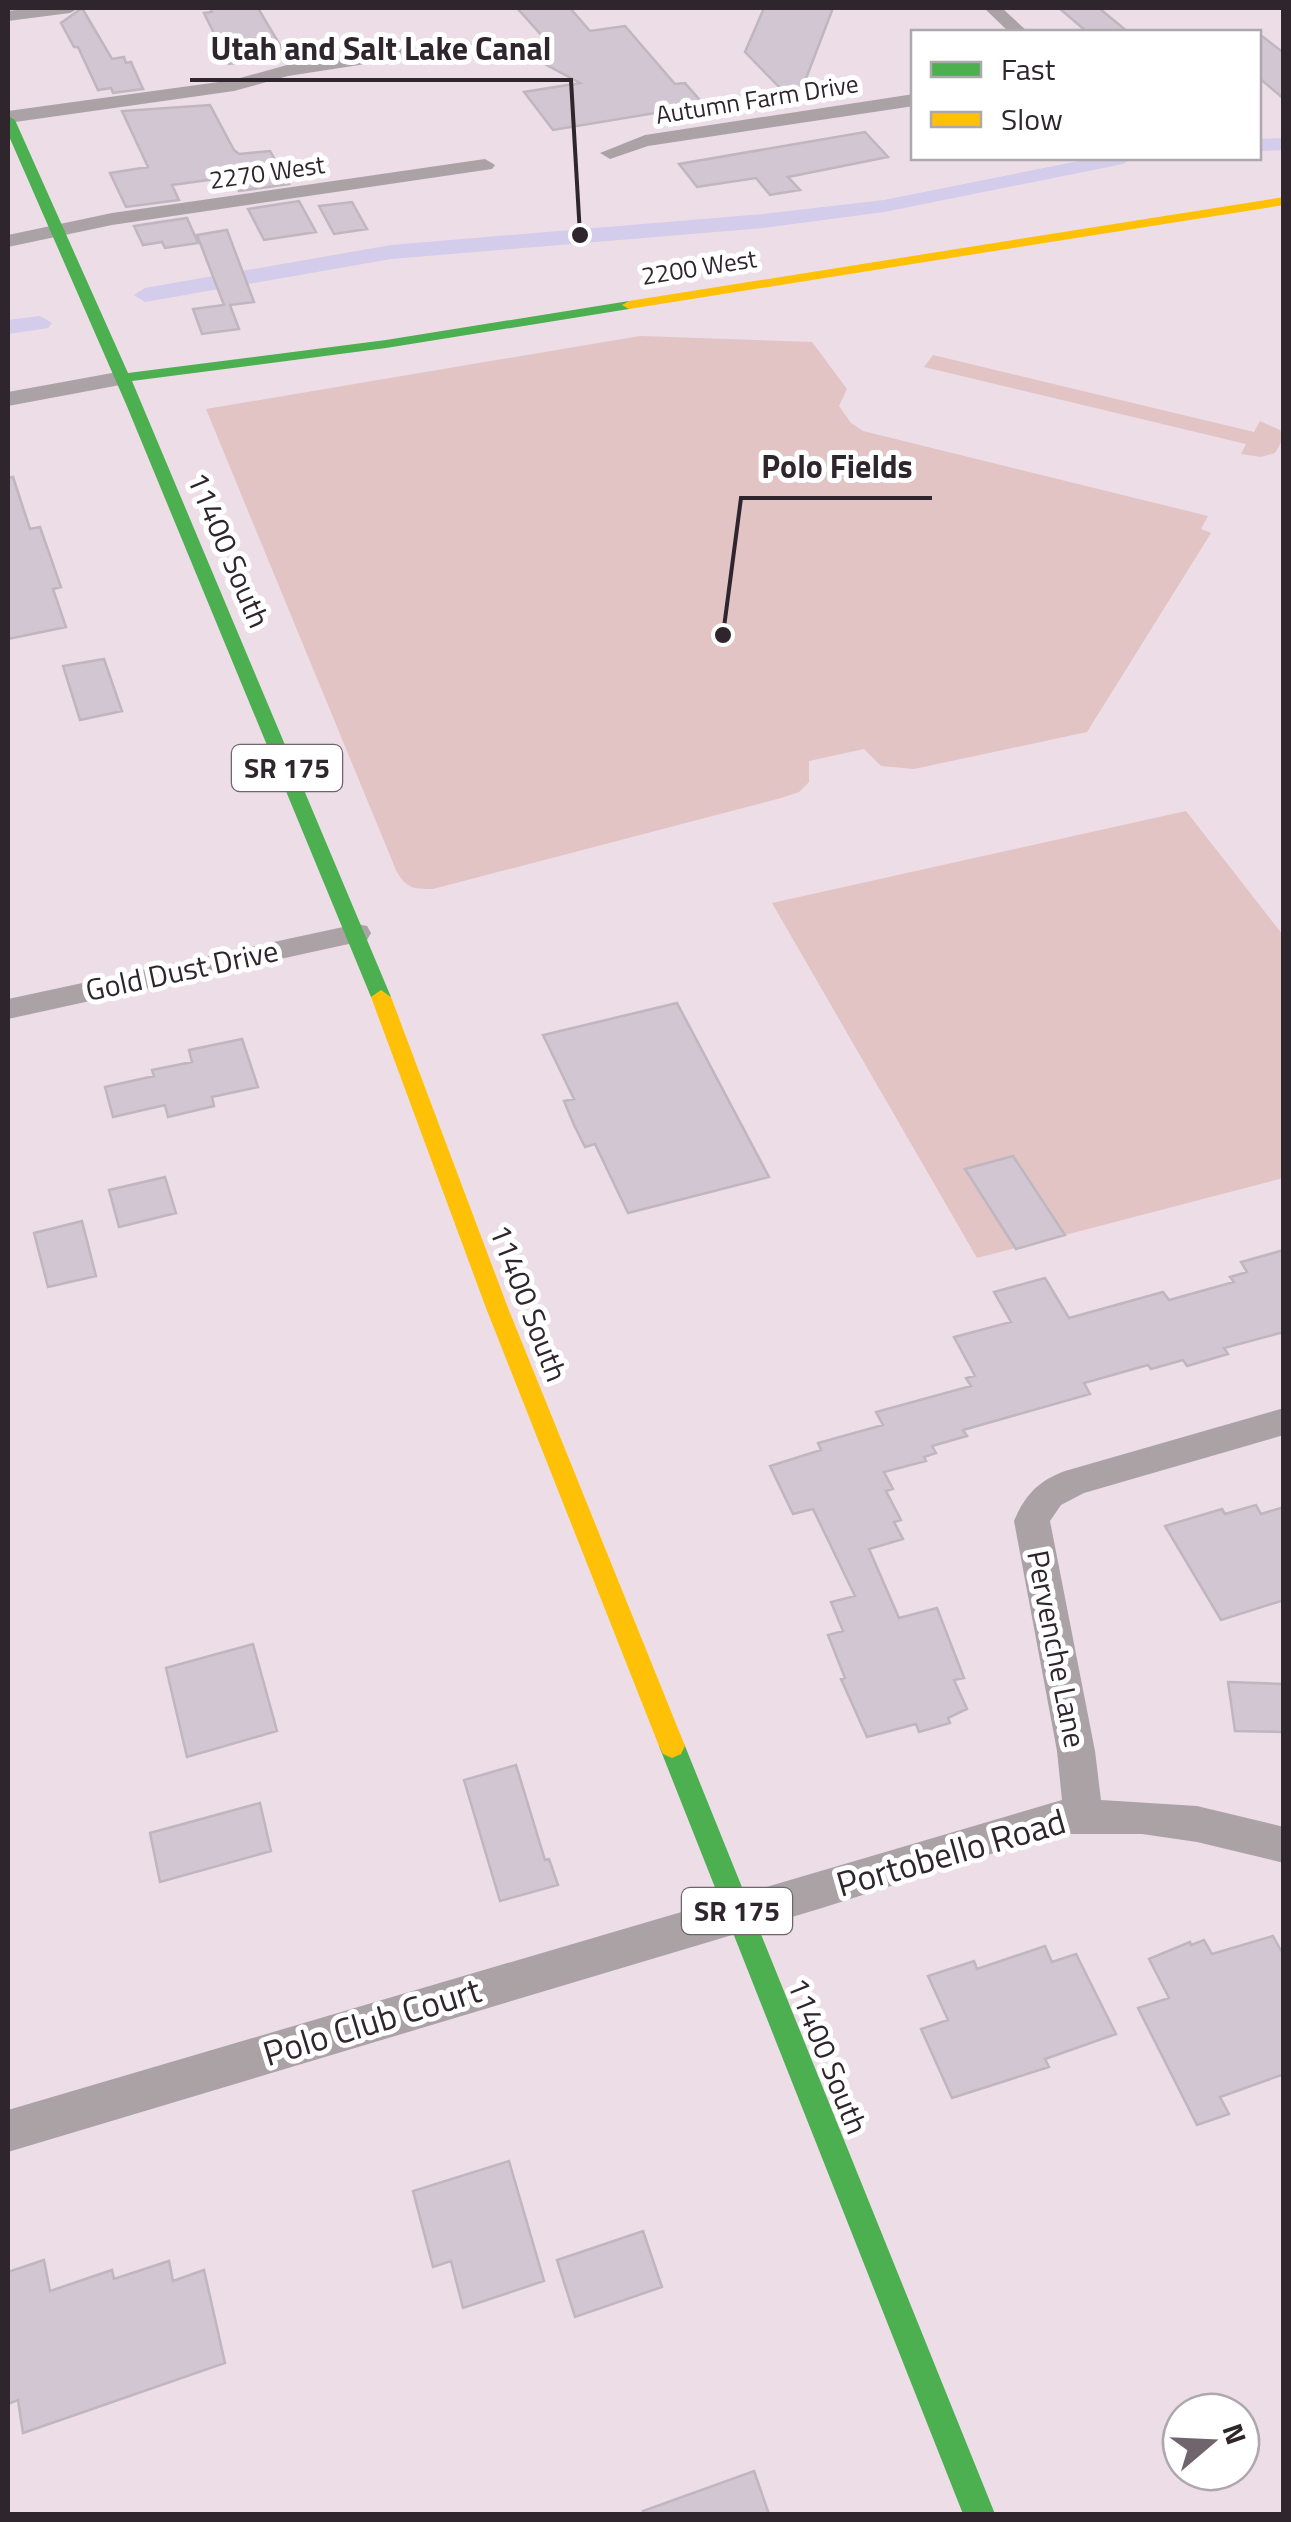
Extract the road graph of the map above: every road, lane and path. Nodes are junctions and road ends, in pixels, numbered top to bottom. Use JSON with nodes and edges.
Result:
{"nodes":[{"id":1,"x":70,"y":8,"type":"edge"},
{"id":2,"x":992,"y":8,"type":"edge"},
{"id":3,"x":8,"y":16,"type":"edge"},
{"id":4,"x":1017,"y":30,"type":"edge"},
{"id":5,"x":462,"y":44,"type":"dead end"},
{"id":6,"x":911,"y":100,"type":"edge"},
{"id":7,"x":8,"y":119,"type":"edge"},
{"id":8,"x":610,"y":153,"type":"dead end"},
{"id":9,"x":485,"y":165,"type":"dead end"},
{"id":10,"x":1284,"y":202,"type":"edge"},
{"id":11,"x":57,"y":230,"type":"junction"},
{"id":12,"x":8,"y":241,"type":"edge"},
{"id":13,"x":123,"y":378,"type":"junction"},
{"id":14,"x":8,"y":399,"type":"edge"},
{"id":15,"x":357,"y":933,"type":"junction"},
{"id":16,"x":8,"y":1008,"type":"edge"},
{"id":17,"x":1284,"y":1422,"type":"edge"},
{"id":18,"x":1084,"y":1815,"type":"junction"},
{"id":19,"x":1284,"y":1845,"type":"edge"},
{"id":20,"x":737,"y":1912,"type":"junction"},
{"id":21,"x":8,"y":2132,"type":"edge"},
{"id":22,"x":979,"y":2514,"type":"edge"}],
"edges":[{"from":1,"to":3,"type":"street"},
{"from":2,"to":4,"type":"street"},
{"from":5,"to":7,"type":"street"},
{"from":6,"to":8,"type":"street","name":"Autumn Farm Drive"},
{"from":7,"to":11,"type":"main road","name":"11400 South","number":"SR 175"},
{"from":9,"to":11,"type":"street","name":"2270 West"},
{"from":10,"to":13,"type":"main road","name":"2200 West"},
{"from":11,"to":12,"type":"street","name":"2270 West"},
{"from":11,"to":13,"type":"main road","name":"11400 South","number":"SR 175"},
{"from":13,"to":14,"type":"street"},
{"from":13,"to":15,"type":"main road","name":"11400 South","number":"SR 175"},
{"from":15,"to":16,"type":"street","name":"Gold Dust Drive"},
{"from":15,"to":20,"type":"main road","name":"11400 South","number":"SR 175"},
{"from":17,"to":18,"type":"street","name":"Pervenche Lane"},
{"from":18,"to":19,"type":"street","name":"Portobello Road"},
{"from":18,"to":20,"type":"street","name":"Portobello Road"},
{"from":20,"to":21,"type":"street","name":"Polo Club Court"},
{"from":20,"to":22,"type":"main road","name":"11400 South","number":"SR 175"}]}
